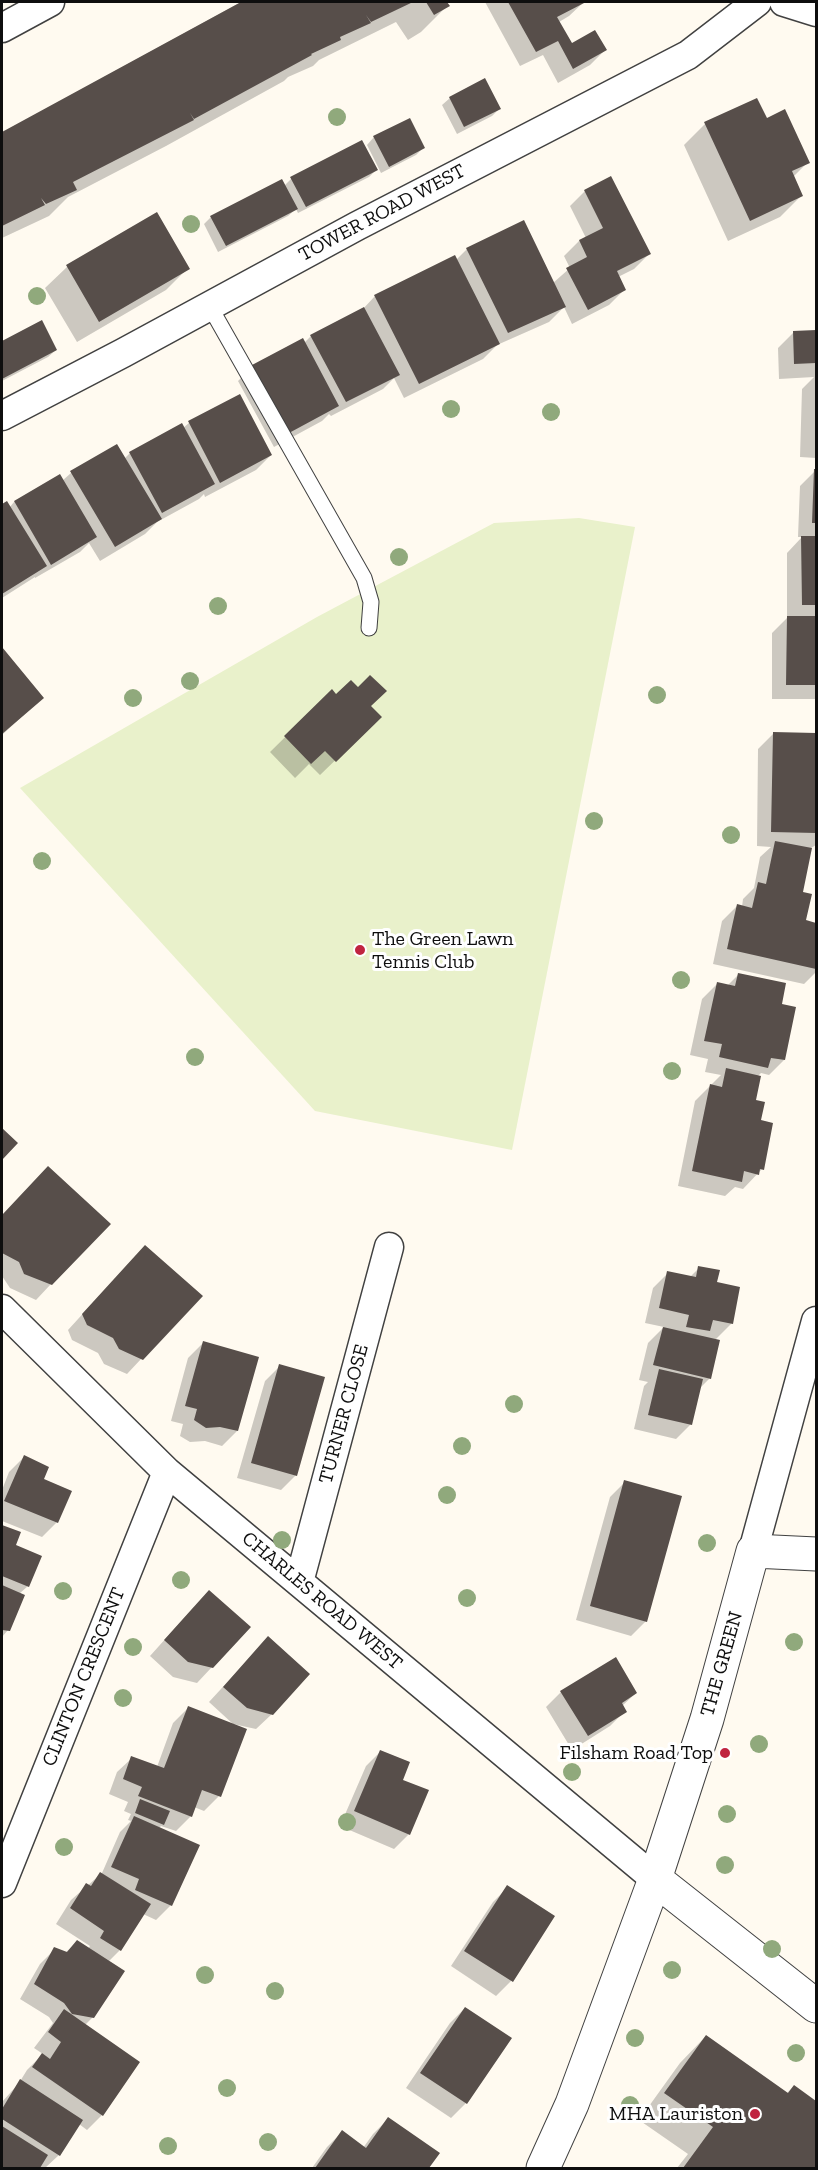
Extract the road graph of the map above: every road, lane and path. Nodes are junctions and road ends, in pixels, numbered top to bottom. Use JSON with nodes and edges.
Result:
{"nodes":[{"id":1,"x":50,"y":2,"type":"edge"},
{"id":2,"x":757,"y":2,"type":"edge"},
{"id":3,"x":784,"y":2,"type":"edge"},
{"id":4,"x":816,"y":12,"type":"edge"},
{"id":5,"x":2,"y":28,"type":"edge"},
{"id":6,"x":209,"y":305,"type":"junction"},
{"id":7,"x":2,"y":416,"type":"edge"},
{"id":8,"x":369,"y":628,"type":"dead end"},
{"id":9,"x":390,"y":1247,"type":"dead end"},
{"id":10,"x":2,"y":1309,"type":"edge"},
{"id":11,"x":816,"y":1321,"type":"edge"},
{"id":12,"x":167,"y":1472,"type":"junction"},
{"id":13,"x":753,"y":1551,"type":"junction"},
{"id":14,"x":816,"y":1554,"type":"edge"},
{"id":15,"x":299,"y":1582,"type":"junction"},
{"id":16,"x":655,"y":1879,"type":"junction"},
{"id":17,"x":2,"y":1883,"type":"edge"},
{"id":18,"x":816,"y":2006,"type":"edge"},
{"id":19,"x":543,"y":2169,"type":"edge"}],
"edges":[{"from":1,"to":5,"type":"street"},
{"from":2,"to":6,"type":"street","name":"TOWER ROAD WEST"},
{"from":3,"to":4,"type":"street"},
{"from":6,"to":7,"type":"street","name":"TOWER ROAD WEST"},
{"from":6,"to":8,"type":"lane"},
{"from":9,"to":15,"type":"street","name":"TURNER CLOSE"},
{"from":10,"to":12,"type":"street","name":"CHARLES ROAD WEST"},
{"from":11,"to":13,"type":"street","name":"THE GREEN"},
{"from":12,"to":15,"type":"street","name":"CHARLES ROAD WEST"},
{"from":12,"to":17,"type":"street","name":"CLINTON CRESCENT"},
{"from":13,"to":14,"type":"street"},
{"from":13,"to":16,"type":"street","name":"THE GREEN"},
{"from":15,"to":16,"type":"street","name":"CHARLES ROAD WEST"},
{"from":16,"to":18,"type":"street"},
{"from":16,"to":19,"type":"street","name":"THE GREEN"}]}
